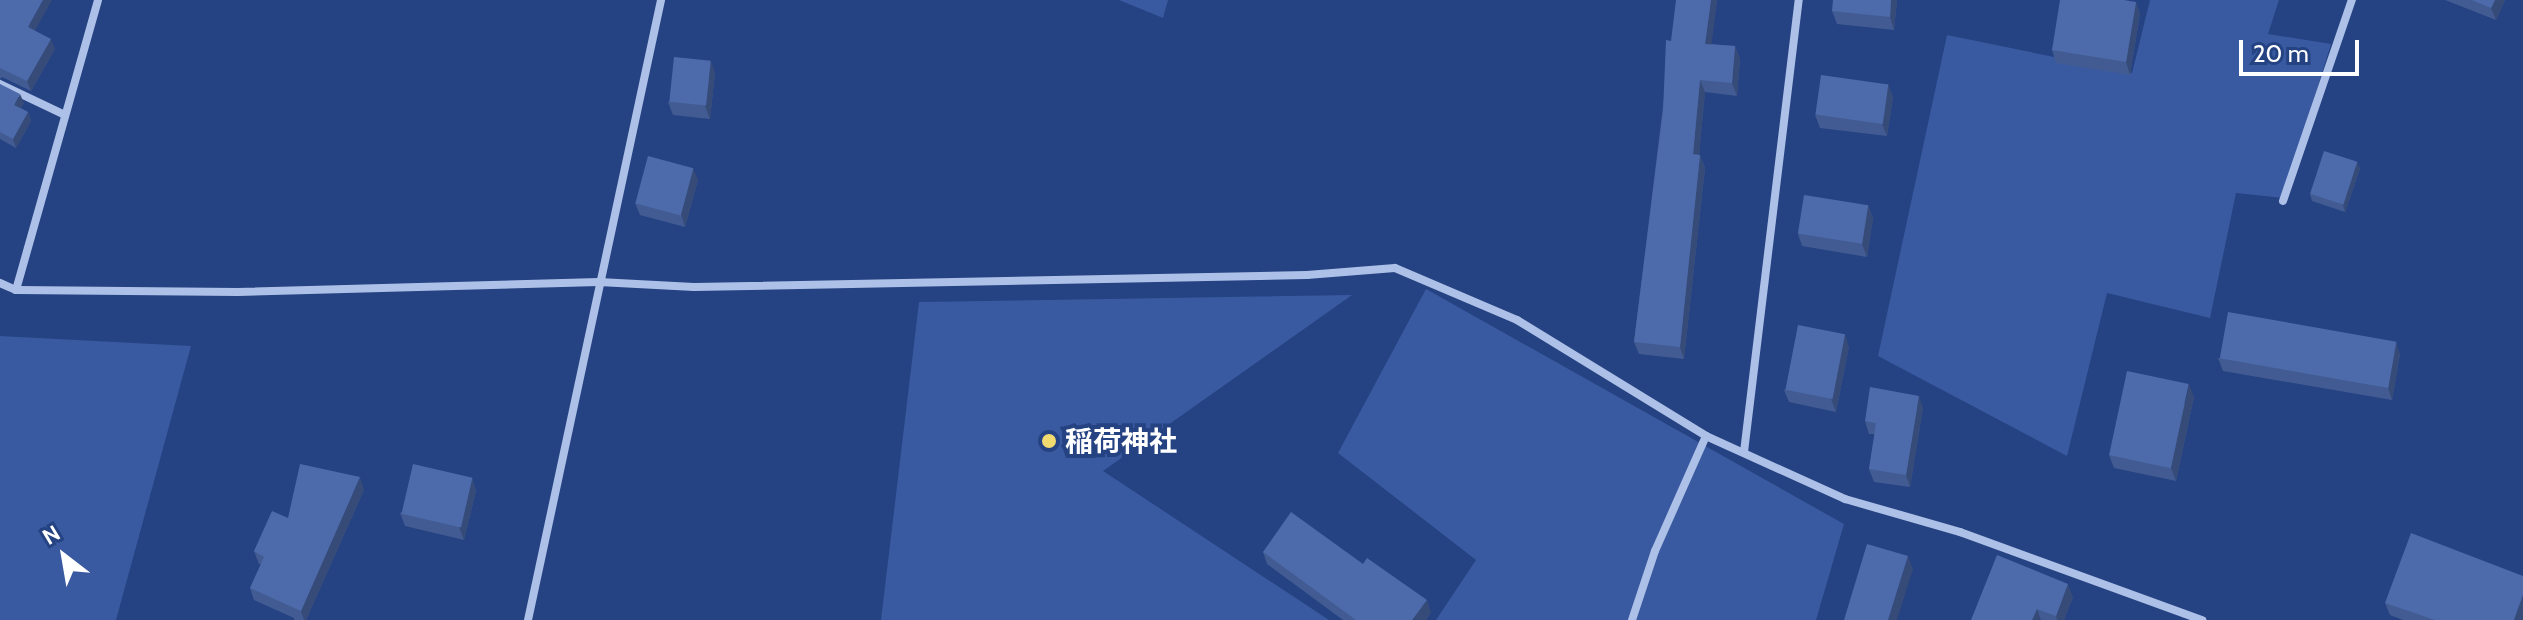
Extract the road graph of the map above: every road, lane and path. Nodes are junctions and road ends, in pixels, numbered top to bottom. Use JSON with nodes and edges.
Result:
{"nodes":[{"id":1,"x":98,"y":0,"type":"edge"},
{"id":2,"x":661,"y":0,"type":"edge"},
{"id":3,"x":1799,"y":0,"type":"edge"},
{"id":4,"x":2352,"y":0,"type":"edge"},
{"id":5,"x":0,"y":84,"type":"edge"},
{"id":6,"x":63,"y":114,"type":"junction"},
{"id":7,"x":2283,"y":201,"type":"dead end"},
{"id":8,"x":599,"y":282,"type":"junction"},
{"id":9,"x":0,"y":283,"type":"edge"},
{"id":10,"x":16,"y":290,"type":"junction"},
{"id":11,"x":1706,"y":436,"type":"junction"},
{"id":12,"x":1744,"y":452,"type":"junction"},
{"id":13,"x":528,"y":620,"type":"edge"},
{"id":14,"x":1632,"y":620,"type":"edge"},
{"id":15,"x":2202,"y":620,"type":"edge"}],
"edges":[{"from":1,"to":6,"type":"street"},
{"from":2,"to":8,"type":"street"},
{"from":3,"to":12,"type":"street"},
{"from":4,"to":7,"type":"street"},
{"from":5,"to":6,"type":"street"},
{"from":6,"to":10,"type":"street"},
{"from":8,"to":10,"type":"street"},
{"from":8,"to":11,"type":"street"},
{"from":8,"to":13,"type":"street"},
{"from":9,"to":10,"type":"street"},
{"from":11,"to":12,"type":"street"},
{"from":11,"to":14,"type":"street"},
{"from":12,"to":15,"type":"street"}]}
